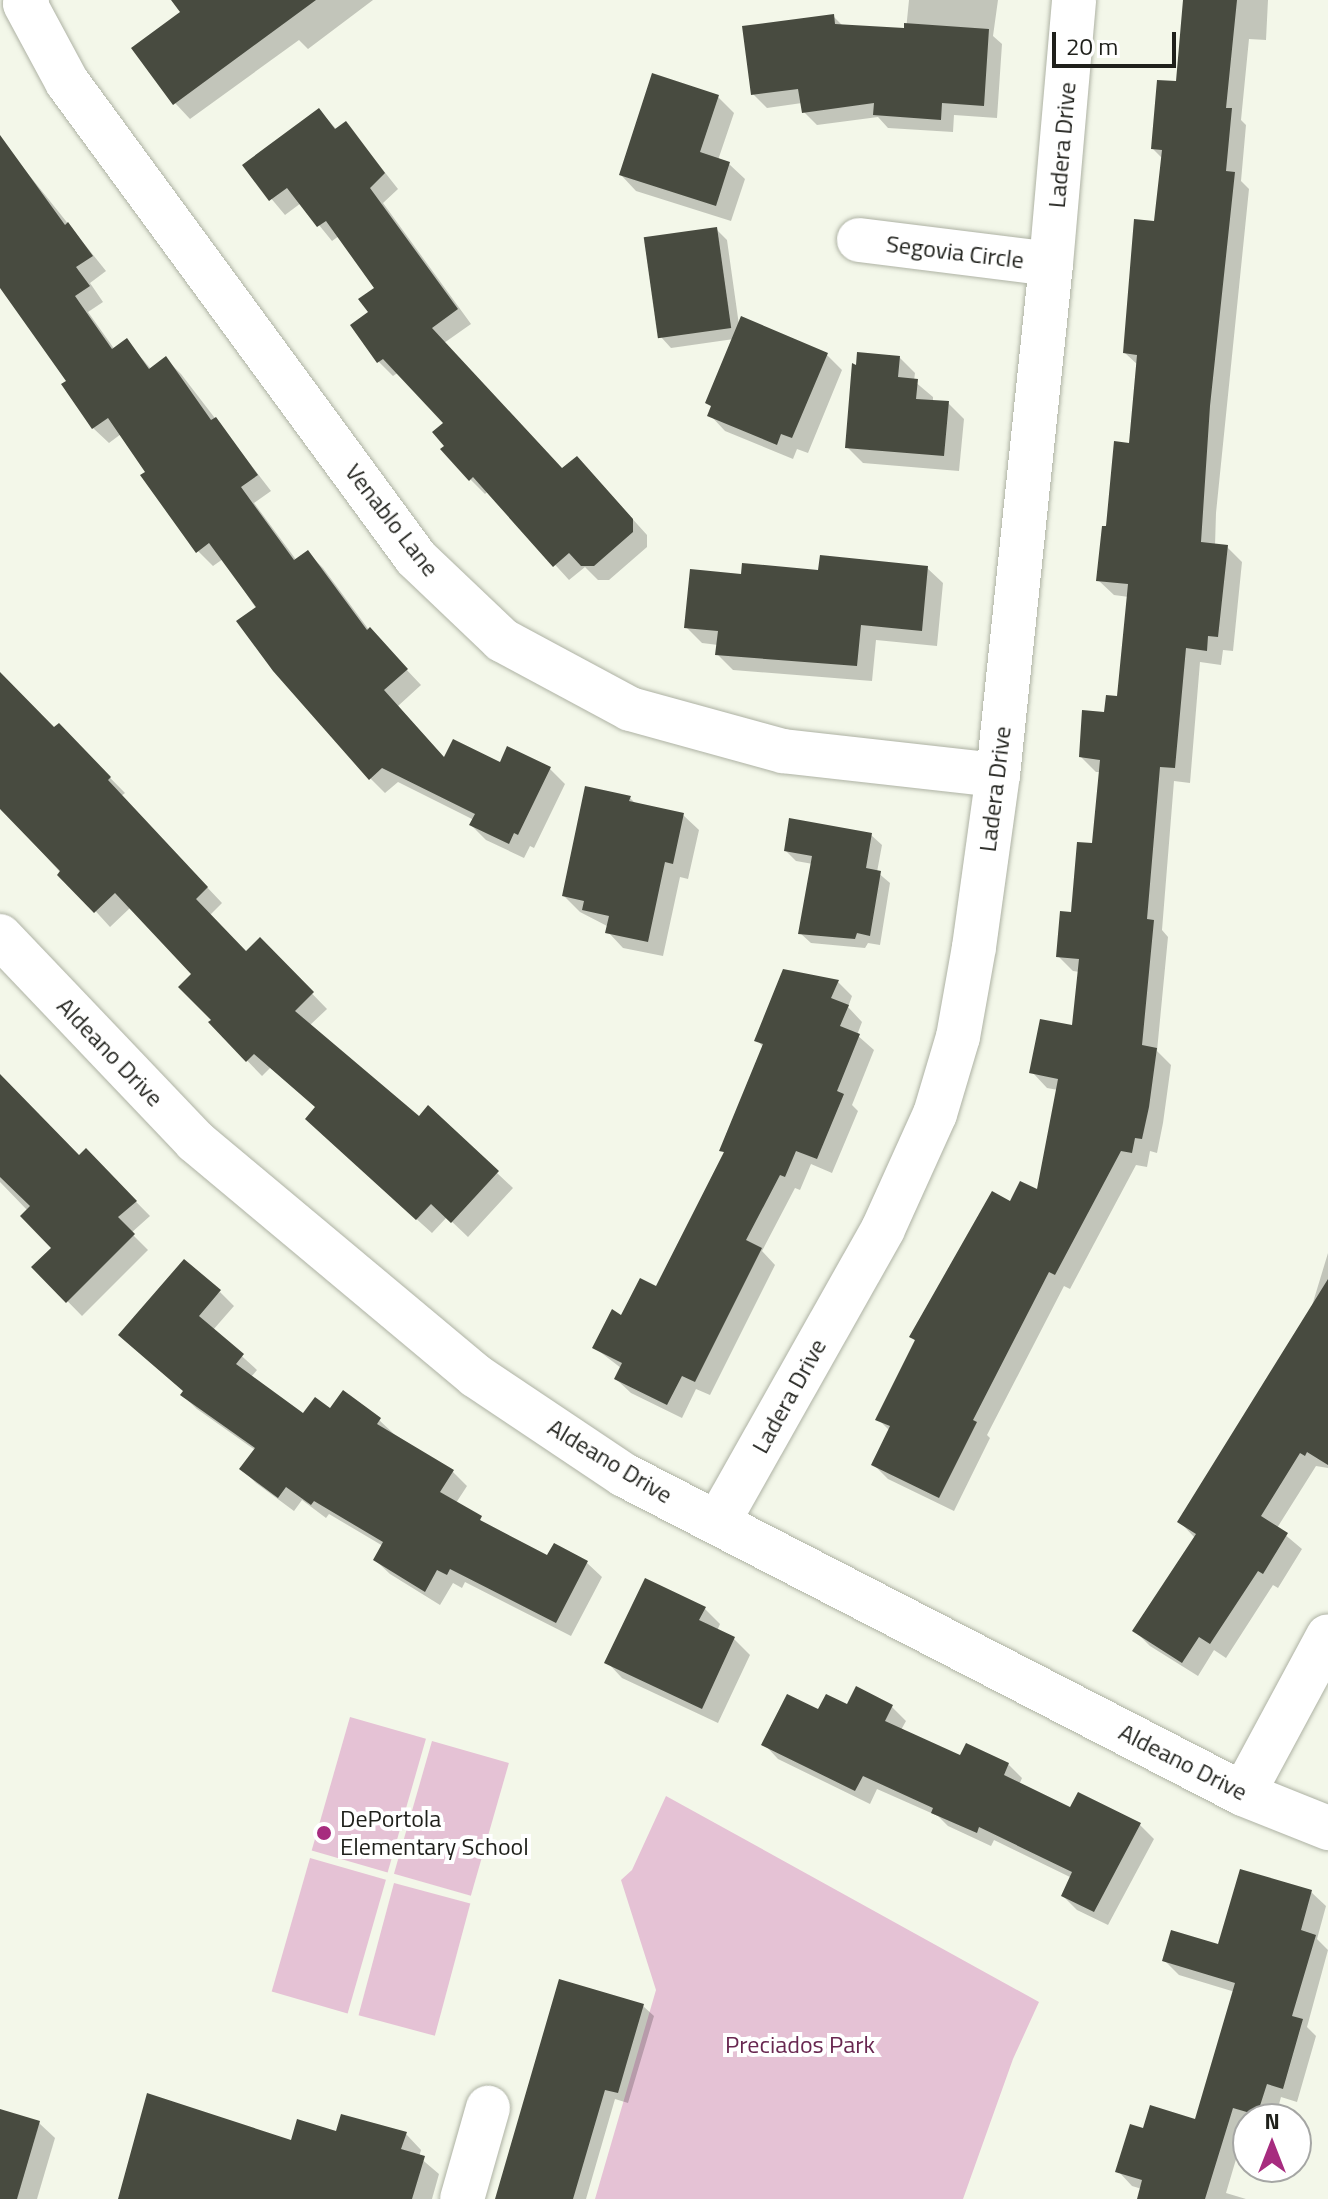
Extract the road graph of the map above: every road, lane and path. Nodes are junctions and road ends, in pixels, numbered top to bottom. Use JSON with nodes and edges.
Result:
{"nodes":[{"id":1,"x":1074,"y":0,"type":"edge"},
{"id":2,"x":26,"y":2,"type":"edge"},
{"id":3,"x":859,"y":240,"type":"dead end"},
{"id":4,"x":1051,"y":264,"type":"junction"},
{"id":5,"x":998,"y":775,"type":"junction"},
{"id":6,"x":0,"y":936,"type":"edge"},
{"id":7,"x":718,"y":1522,"type":"junction"},
{"id":8,"x":1328,"y":1636,"type":"edge"},
{"id":9,"x":1243,"y":1794,"type":"junction"},
{"id":10,"x":1328,"y":1828,"type":"edge"},
{"id":11,"x":488,"y":2108,"type":"dead end"},
{"id":12,"x":462,"y":2199,"type":"edge"}],
"edges":[{"from":1,"to":4,"type":"street","name":"Ladera Drive"},
{"from":2,"to":5,"type":"street","name":"Venablo Lane"},
{"from":3,"to":4,"type":"street","name":"Segovia Circle"},
{"from":4,"to":5,"type":"street","name":"Ladera Drive"},
{"from":5,"to":7,"type":"street","name":"Ladera Drive"},
{"from":6,"to":7,"type":"street","name":"Aldeano Drive"},
{"from":7,"to":9,"type":"street","name":"Aldeano Drive"},
{"from":8,"to":9,"type":"street"},
{"from":9,"to":10,"type":"street","name":"Aldeano Drive"},
{"from":11,"to":12,"type":"street"}]}
